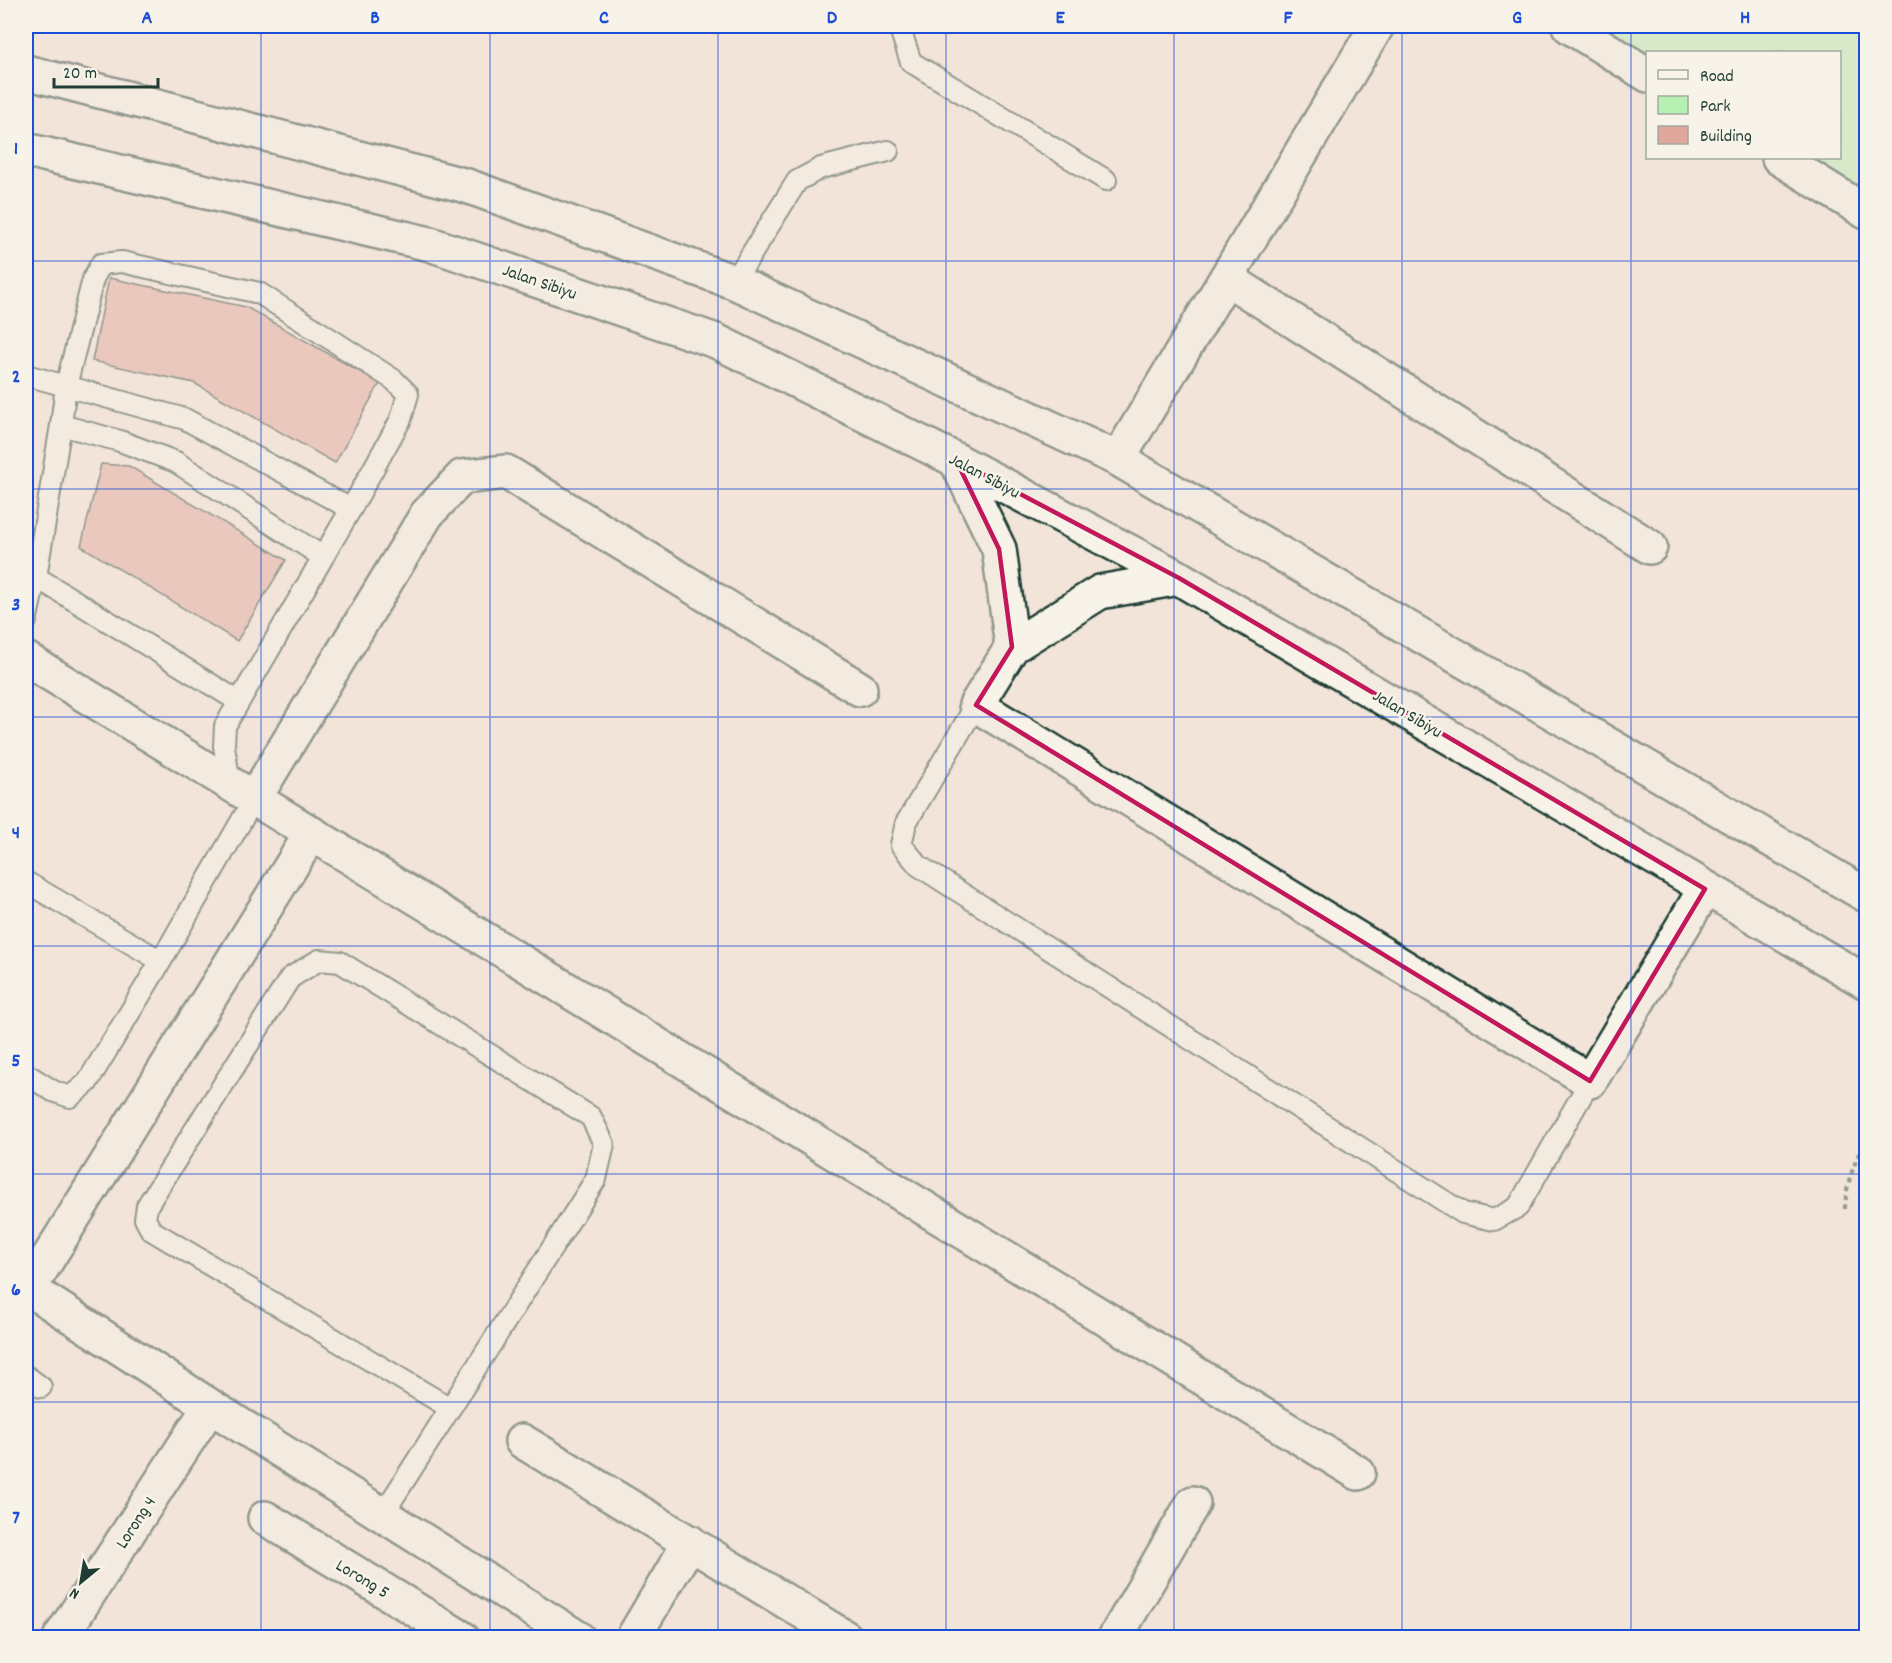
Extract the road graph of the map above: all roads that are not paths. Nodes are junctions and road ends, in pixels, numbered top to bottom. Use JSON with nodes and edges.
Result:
{"nodes":[{"id":1,"x":899,"y":26,"type":"edge"},
{"id":2,"x":1377,"y":26,"type":"edge"},
{"id":3,"x":1569,"y":26,"type":"edge"},
{"id":4,"x":26,"y":72,"type":"edge"},
{"id":5,"x":1646,"y":74,"type":"edge"},
{"id":6,"x":26,"y":150,"type":"edge"},
{"id":7,"x":888,"y":151,"type":"dead end"},
{"id":8,"x":1781,"y":159,"type":"edge"},
{"id":9,"x":1106,"y":180,"type":"dead end"},
{"id":10,"x":1866,"y":212,"type":"edge"},
{"id":11,"x":1226,"y":278,"type":"junction"},
{"id":12,"x":734,"y":282,"type":"junction"},
{"id":13,"x":26,"y":375,"type":"edge"},
{"id":14,"x":66,"y":386,"type":"junction"},
{"id":15,"x":61,"y":425,"type":"junction"},
{"id":16,"x":1118,"y":459,"type":"junction"},
{"id":17,"x":956,"y":460,"type":"junction"},
{"id":18,"x":351,"y":509,"type":"junction"},
{"id":19,"x":1650,"y":548,"type":"dead end"},
{"id":20,"x":323,"y":557,"type":"junction"},
{"id":21,"x":36,"y":577,"type":"junction"},
{"id":22,"x":1179,"y":578,"type":"junction"},
{"id":23,"x":26,"y":621,"type":"edge"},
{"id":24,"x":1012,"y":647,"type":"junction"},
{"id":25,"x":26,"y":659,"type":"edge"},
{"id":26,"x":860,"y":689,"type":"dead end"},
{"id":27,"x":238,"y":701,"type":"junction"},
{"id":28,"x":976,"y":705,"type":"junction"},
{"id":29,"x":242,"y":792,"type":"junction"},
{"id":30,"x":311,"y":834,"type":"junction"},
{"id":31,"x":26,"y":882,"type":"edge"},
{"id":32,"x":1705,"y":889,"type":"junction"},
{"id":33,"x":1866,"y":895,"type":"edge"},
{"id":34,"x":161,"y":961,"type":"junction"},
{"id":35,"x":1866,"y":982,"type":"edge"},
{"id":36,"x":26,"y":1074,"type":"edge"},
{"id":37,"x":1590,"y":1081,"type":"junction"},
{"id":38,"x":27,"y":1288,"type":"edge"},
{"id":39,"x":210,"y":1406,"type":"junction"},
{"id":40,"x":450,"y":1408,"type":"junction"},
{"id":41,"x":522,"y":1441,"type":"dead end"},
{"id":42,"x":1358,"y":1473,"type":"dead end"},
{"id":43,"x":1193,"y":1503,"type":"dead end"},
{"id":44,"x":383,"y":1514,"type":"junction"},
{"id":45,"x":265,"y":1518,"type":"dead end"},
{"id":46,"x":690,"y":1542,"type":"junction"},
{"id":47,"x":574,"y":1636,"type":"edge"},
{"id":48,"x":60,"y":1638,"type":"edge"},
{"id":49,"x":462,"y":1638,"type":"edge"},
{"id":50,"x":633,"y":1638,"type":"edge"},
{"id":51,"x":846,"y":1638,"type":"edge"},
{"id":52,"x":1115,"y":1638,"type":"edge"}],
"edges":[{"from":1,"to":9,"type":"lane"},
{"from":2,"to":11,"type":"street"},
{"from":3,"to":5,"type":"street"},
{"from":4,"to":12,"type":"street"},
{"from":6,"to":17,"type":"street","name":"Jalan Sibiyu"},
{"from":7,"to":12,"type":"lane"},
{"from":8,"to":10,"type":"street"},
{"from":11,"to":16,"type":"street"},
{"from":11,"to":19,"type":"street"},
{"from":12,"to":16,"type":"street"},
{"from":13,"to":14,"type":"lane"},
{"from":14,"to":15,"type":"lane"},
{"from":14,"to":18,"type":"lane"},
{"from":14,"to":18,"type":"lane"},
{"from":15,"to":20,"type":"lane"},
{"from":15,"to":21,"type":"lane"},
{"from":16,"to":33,"type":"street"},
{"from":17,"to":22,"type":"street","name":"Jalan Sibiyu"},
{"from":17,"to":24,"type":"street"},
{"from":18,"to":20,"type":"lane"},
{"from":20,"to":27,"type":"lane"},
{"from":21,"to":23,"type":"lane"},
{"from":21,"to":27,"type":"lane"},
{"from":22,"to":24,"type":"street"},
{"from":22,"to":32,"type":"street","name":"Jalan Sibiyu"},
{"from":24,"to":28,"type":"street"},
{"from":25,"to":29,"type":"street"},
{"from":26,"to":29,"type":"street"},
{"from":27,"to":29,"type":"lane"},
{"from":28,"to":37,"type":"street"},
{"from":28,"to":37,"type":"lane"},
{"from":29,"to":30,"type":"street"},
{"from":29,"to":34,"type":"lane"},
{"from":30,"to":38,"type":"street"},
{"from":30,"to":42,"type":"street"},
{"from":31,"to":34,"type":"lane"},
{"from":32,"to":35,"type":"street","name":"Jalan Sibiyu"},
{"from":32,"to":37,"type":"street"},
{"from":34,"to":36,"type":"lane"},
{"from":38,"to":39,"type":"street"},
{"from":39,"to":44,"type":"street"},
{"from":39,"to":48,"type":"street","name":"Lorong 4"},
{"from":40,"to":40,"type":"lane"},
{"from":40,"to":44,"type":"lane"},
{"from":41,"to":46,"type":"street"},
{"from":43,"to":52,"type":"street"},
{"from":44,"to":47,"type":"street"},
{"from":45,"to":49,"type":"street","name":"Lorong 5"},
{"from":46,"to":50,"type":"street"},
{"from":46,"to":51,"type":"street"}]}
